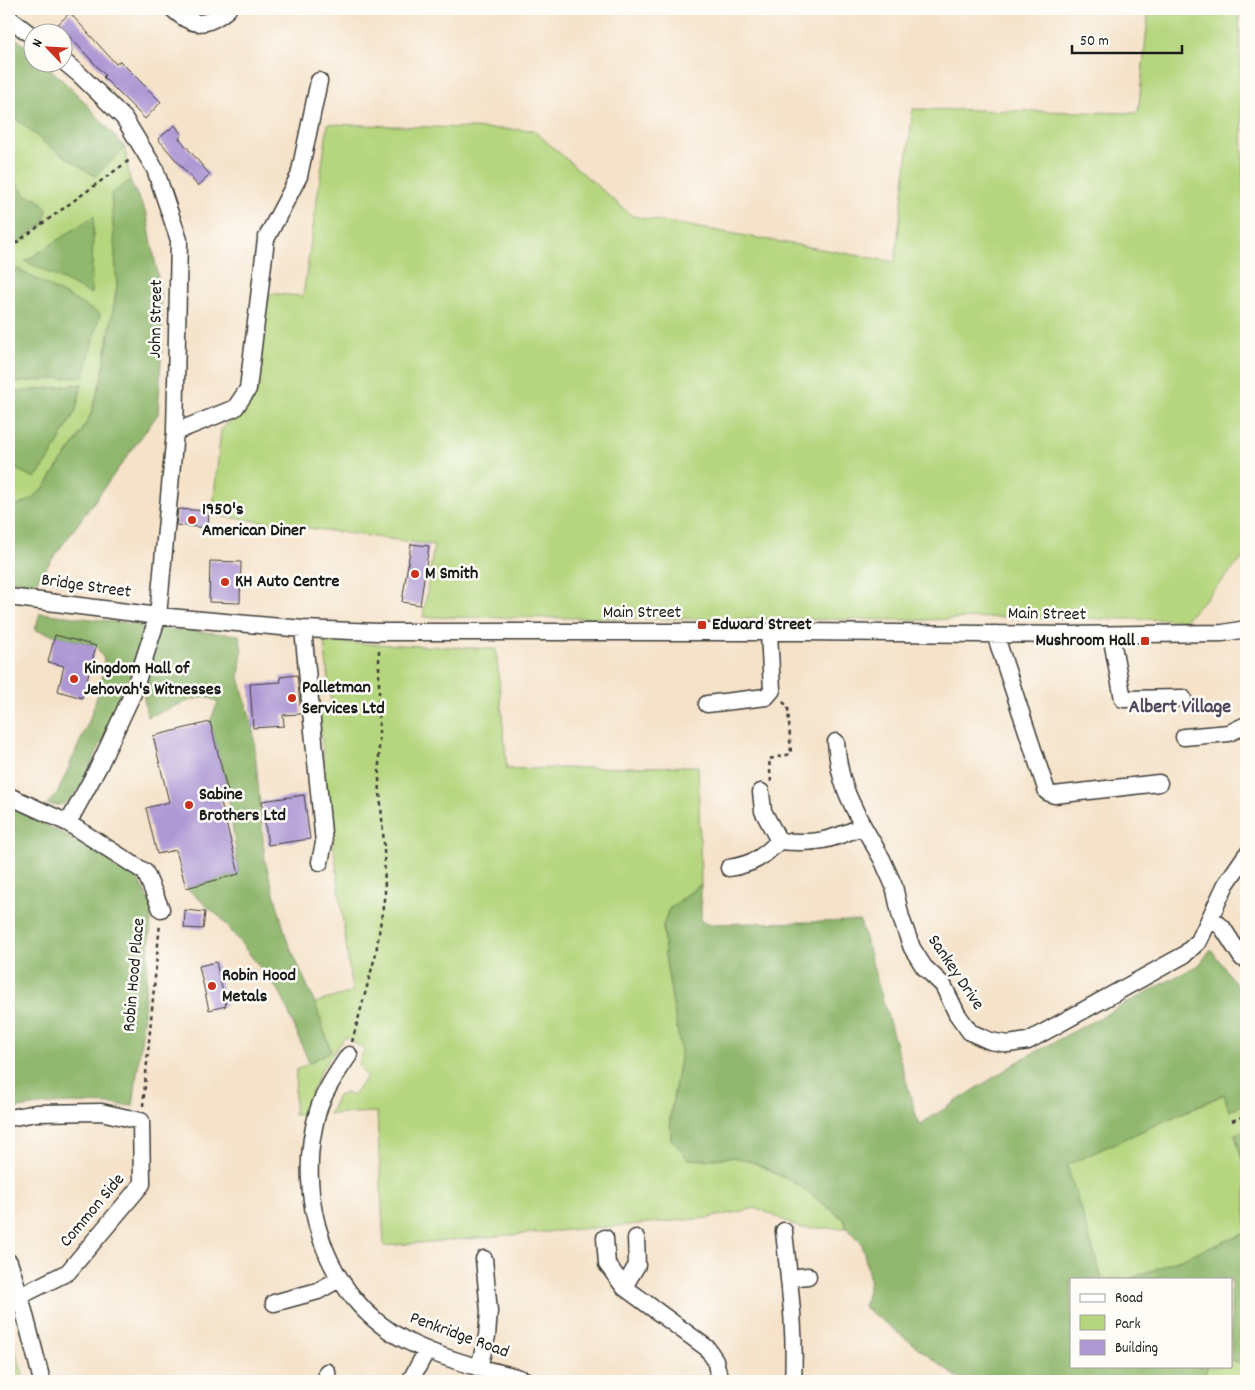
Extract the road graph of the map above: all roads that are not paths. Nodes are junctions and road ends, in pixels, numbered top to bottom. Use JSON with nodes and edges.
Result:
{"nodes":[{"id":1,"x":173,"y":9,"type":"edge"},
{"id":2,"x":228,"y":9,"type":"edge"},
{"id":3,"x":9,"y":18,"type":"edge"},
{"id":4,"x":22,"y":28,"type":"edge"},
{"id":5,"x":72,"y":68,"type":"edge"},
{"id":6,"x":318,"y":81,"type":"dead end"},
{"id":7,"x":175,"y":432,"type":"junction"},
{"id":8,"x":9,"y":597,"type":"edge"},
{"id":9,"x":158,"y":616,"type":"junction"},
{"id":10,"x":303,"y":630,"type":"junction"},
{"id":11,"x":769,"y":633,"type":"junction"},
{"id":12,"x":1245,"y":633,"type":"edge"},
{"id":13,"x":995,"y":634,"type":"junction"},
{"id":14,"x":1112,"y":635,"type":"junction"},
{"id":15,"x":1183,"y":698,"type":"dead end"},
{"id":16,"x":706,"y":704,"type":"dead end"},
{"id":17,"x":1246,"y":725,"type":"edge"},
{"id":18,"x":1184,"y":737,"type":"dead end"},
{"id":19,"x":836,"y":742,"type":"dead end"},
{"id":20,"x":1159,"y":783,"type":"dead end"},
{"id":21,"x":761,"y":792,"type":"road end"},
{"id":22,"x":9,"y":796,"type":"edge"},
{"id":23,"x":68,"y":822,"type":"junction"},
{"id":24,"x":863,"y":826,"type":"junction"},
{"id":25,"x":779,"y":841,"type":"junction"},
{"id":26,"x":1246,"y":855,"type":"edge"},
{"id":27,"x":320,"y":862,"type":"dead end"},
{"id":28,"x":729,"y":868,"type":"dead end"},
{"id":29,"x":161,"y":909,"type":"road end"},
{"id":30,"x":1210,"y":918,"type":"junction"},
{"id":31,"x":1242,"y":958,"type":"dead end"},
{"id":32,"x":349,"y":1055,"type":"road end"},
{"id":33,"x":9,"y":1118,"type":"edge"},
{"id":34,"x":784,"y":1231,"type":"dead end"},
{"id":35,"x":605,"y":1238,"type":"dead end"},
{"id":36,"x":636,"y":1238,"type":"dead end"},
{"id":37,"x":484,"y":1259,"type":"dead end"},
{"id":38,"x":9,"y":1262,"type":"edge"},
{"id":39,"x":808,"y":1276,"type":"dead end"},
{"id":40,"x":789,"y":1278,"type":"junction"},
{"id":41,"x":339,"y":1279,"type":"junction"},
{"id":42,"x":624,"y":1287,"type":"junction"},
{"id":43,"x":20,"y":1296,"type":"junction"},
{"id":44,"x":274,"y":1303,"type":"dead end"},
{"id":45,"x":427,"y":1350,"type":"junction"},
{"id":46,"x":479,"y":1368,"type":"junction"},
{"id":47,"x":42,"y":1381,"type":"edge"},
{"id":48,"x":410,"y":1381,"type":"edge"},
{"id":49,"x":527,"y":1381,"type":"edge"},
{"id":50,"x":720,"y":1381,"type":"edge"},
{"id":51,"x":793,"y":1381,"type":"edge"}],
"edges":[{"from":1,"to":2,"type":"street"},
{"from":3,"to":4,"type":"street"},
{"from":5,"to":7,"type":"street","name":"John Street"},
{"from":6,"to":7,"type":"street"},
{"from":7,"to":9,"type":"street","name":"John Street"},
{"from":8,"to":9,"type":"street","name":"Bridge Street"},
{"from":9,"to":10,"type":"street","name":"Main Street"},
{"from":9,"to":23,"type":"street","name":"John Street"},
{"from":10,"to":11,"type":"street","name":"Main Street"},
{"from":10,"to":27,"type":"street"},
{"from":11,"to":13,"type":"street","name":"Main Street"},
{"from":11,"to":16,"type":"street"},
{"from":12,"to":14,"type":"street","name":"Main Street"},
{"from":13,"to":14,"type":"street","name":"Main Street"},
{"from":13,"to":20,"type":"street"},
{"from":14,"to":15,"type":"street"},
{"from":17,"to":18,"type":"street"},
{"from":19,"to":24,"type":"street","name":"Sankey Drive"},
{"from":21,"to":25,"type":"street"},
{"from":22,"to":23,"type":"street","name":"Robin Hood Place"},
{"from":23,"to":29,"type":"street","name":"Robin Hood Place"},
{"from":24,"to":25,"type":"street"},
{"from":24,"to":30,"type":"street","name":"Sankey Drive"},
{"from":25,"to":28,"type":"street"},
{"from":26,"to":30,"type":"street","name":"Sankey Drive"},
{"from":30,"to":31,"type":"street"},
{"from":32,"to":41,"type":"street","name":"Penkridge Road"},
{"from":33,"to":43,"type":"street","name":"Common Side"},
{"from":34,"to":40,"type":"street"},
{"from":35,"to":42,"type":"street"},
{"from":36,"to":42,"type":"street"},
{"from":37,"to":46,"type":"street"},
{"from":38,"to":43,"type":"street"},
{"from":39,"to":40,"type":"street"},
{"from":40,"to":51,"type":"street"},
{"from":41,"to":44,"type":"street"},
{"from":41,"to":45,"type":"street","name":"Penkridge Road"},
{"from":42,"to":50,"type":"street"},
{"from":43,"to":47,"type":"street"},
{"from":45,"to":46,"type":"street","name":"Penkridge Road"},
{"from":45,"to":48,"type":"street"},
{"from":46,"to":49,"type":"street","name":"Penkridge Road"}]}
